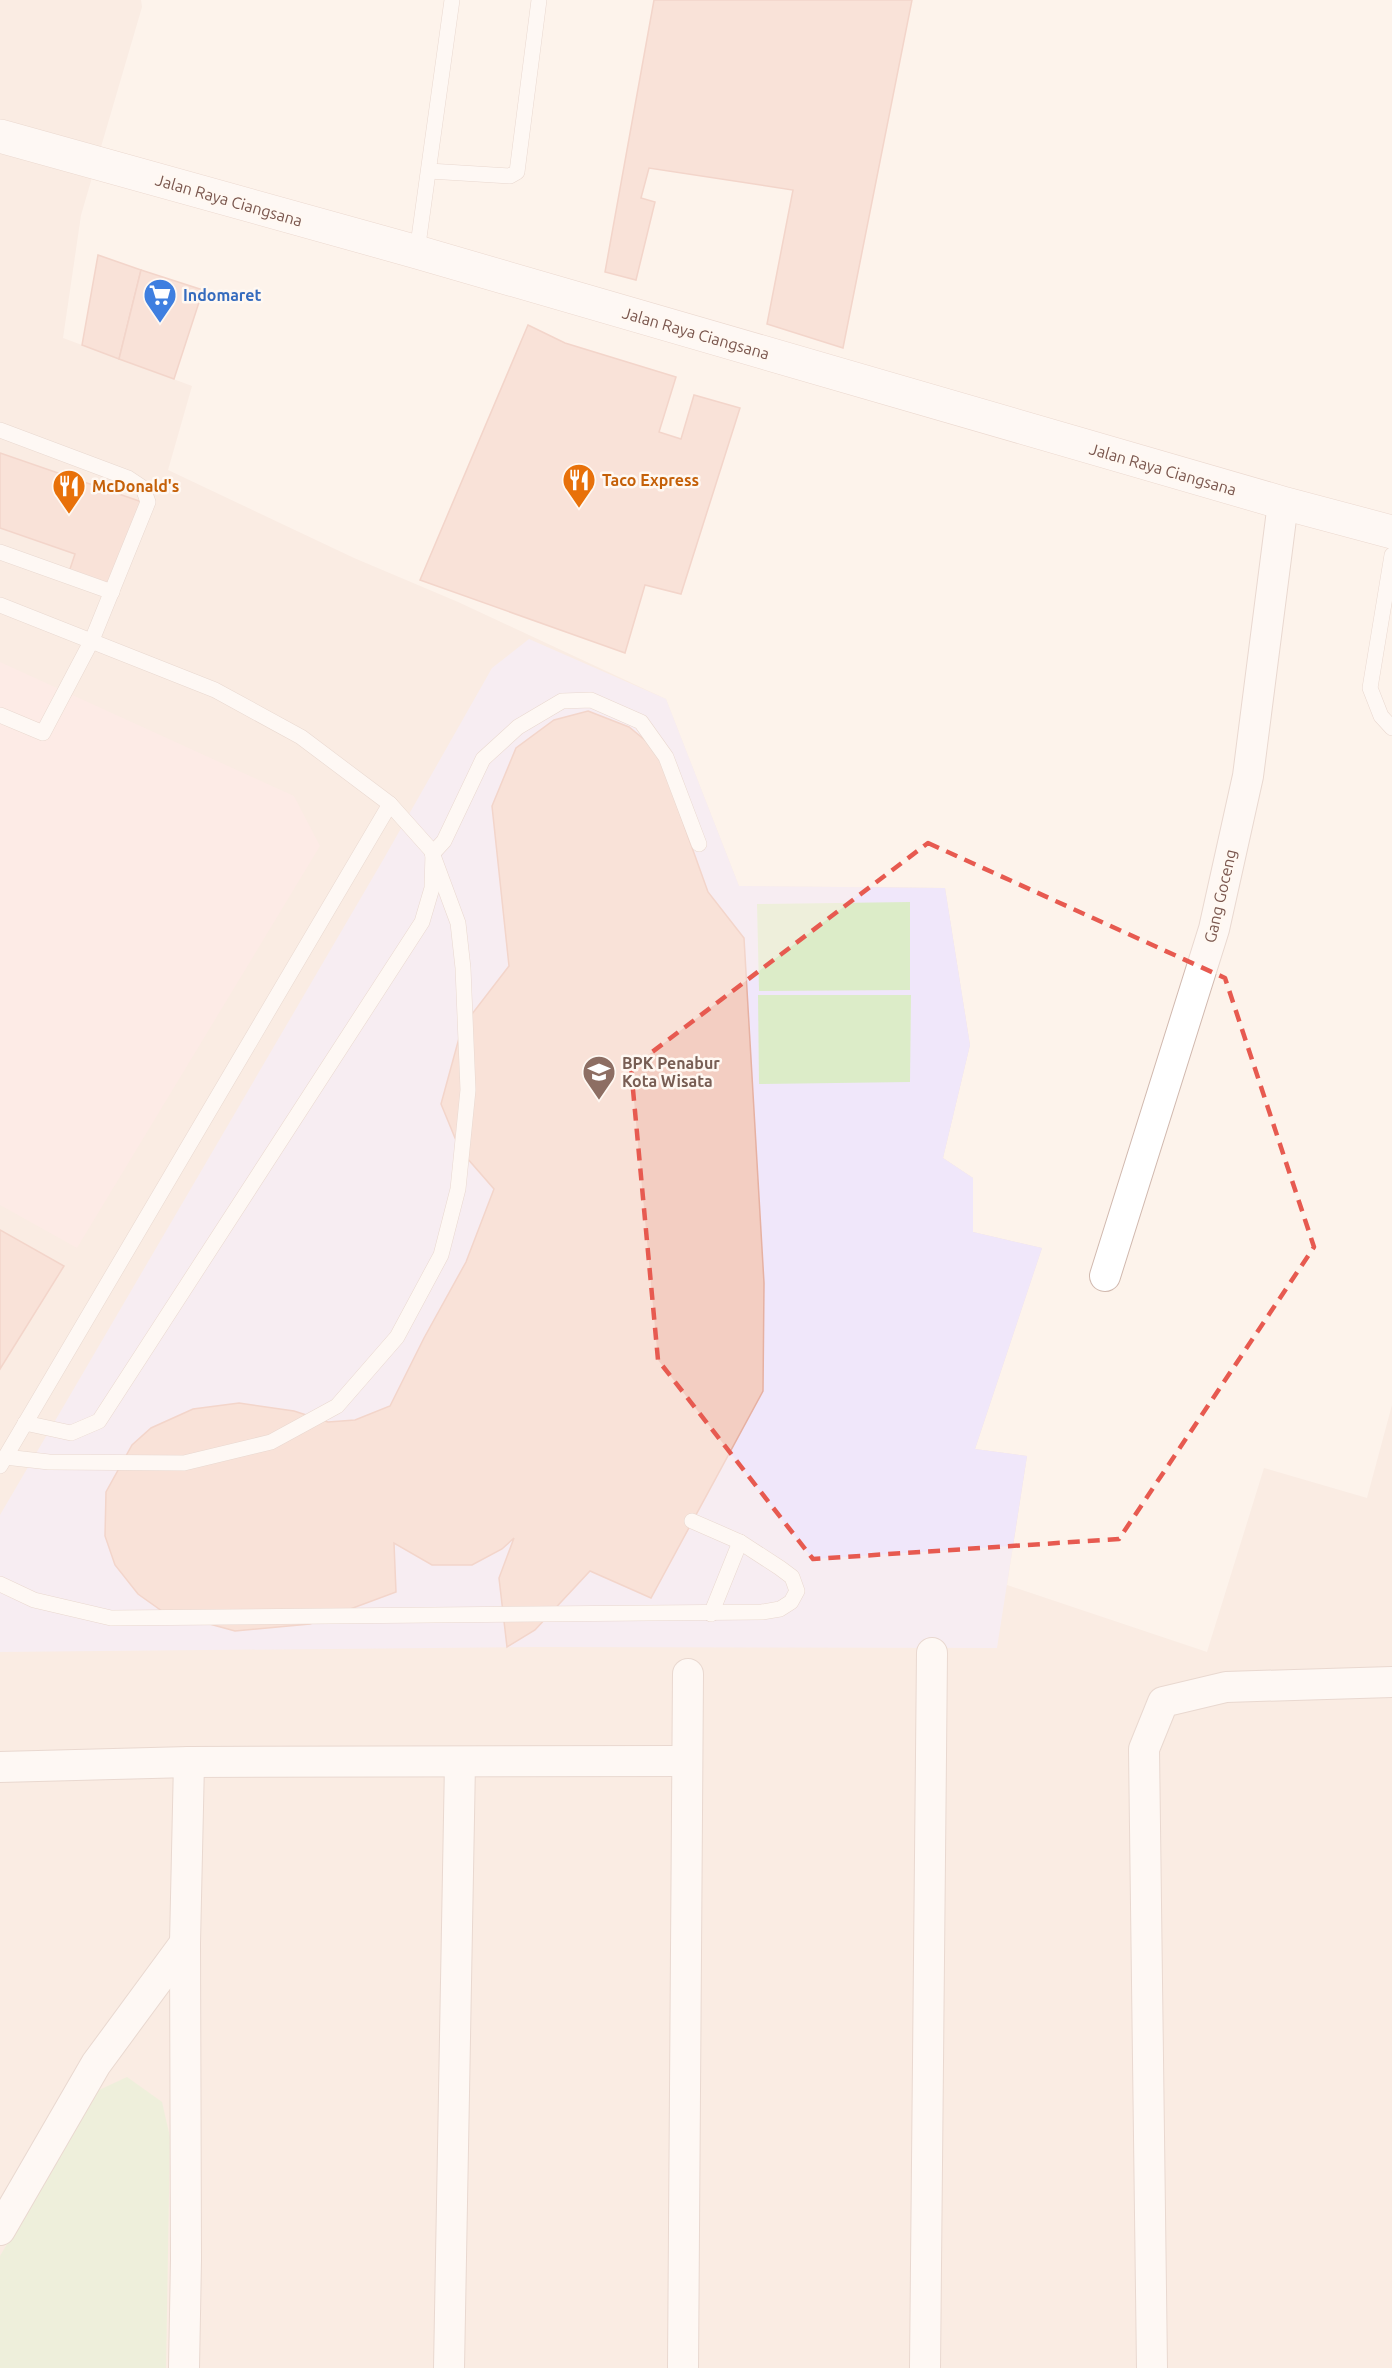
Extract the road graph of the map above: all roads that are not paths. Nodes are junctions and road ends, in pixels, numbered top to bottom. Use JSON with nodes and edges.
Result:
{"nodes":[{"id":1,"x":452,"y":0,"type":"edge"},
{"id":2,"x":539,"y":0,"type":"edge"},
{"id":3,"x":0,"y":136,"type":"edge"},
{"id":4,"x":429,"y":171,"type":"junction"},
{"id":5,"x":417,"y":252,"type":"junction"},
{"id":6,"x":0,"y":430,"type":"edge"},
{"id":7,"x":1283,"y":503,"type":"junction"},
{"id":8,"x":1392,"y":532,"type":"edge"},
{"id":9,"x":0,"y":552,"type":"edge"},
{"id":10,"x":1392,"y":555,"type":"edge"},
{"id":11,"x":112,"y":592,"type":"junction"},
{"id":12,"x":0,"y":605,"type":"edge"},
{"id":13,"x":92,"y":640,"type":"junction"},
{"id":14,"x":0,"y":715,"type":"edge"},
{"id":15,"x":1392,"y":728,"type":"edge"},
{"id":16,"x":390,"y":804,"type":"junction"},
{"id":17,"x":699,"y":844,"type":"dead end"},
{"id":18,"x":433,"y":853,"type":"junction"},
{"id":19,"x":1105,"y":1276,"type":"dead end"},
{"id":20,"x":25,"y":1423,"type":"junction"},
{"id":21,"x":3,"y":1462,"type":"edge"},
{"id":22,"x":692,"y":1521,"type":"dead end"},
{"id":23,"x":740,"y":1542,"type":"junction"},
{"id":24,"x":0,"y":1584,"type":"edge"},
{"id":25,"x":711,"y":1614,"type":"junction"},
{"id":26,"x":932,"y":1653,"type":"dead end"},
{"id":27,"x":688,"y":1674,"type":"dead end"},
{"id":28,"x":1392,"y":1682,"type":"edge"},
{"id":29,"x":687,"y":1761,"type":"junction"},
{"id":30,"x":189,"y":1762,"type":"junction"},
{"id":31,"x":460,"y":1762,"type":"junction"},
{"id":32,"x":0,"y":1767,"type":"edge"},
{"id":33,"x":185,"y":1943,"type":"junction"},
{"id":34,"x":0,"y":2230,"type":"edge"},
{"id":35,"x":184,"y":2368,"type":"edge"},
{"id":36,"x":449,"y":2368,"type":"edge"},
{"id":37,"x":683,"y":2368,"type":"edge"},
{"id":38,"x":924,"y":2368,"type":"edge"},
{"id":39,"x":1152,"y":2368,"type":"edge"}],
"edges":[{"from":1,"to":4,"type":"lane"},
{"from":2,"to":4,"type":"lane"},
{"from":3,"to":5,"type":"main road","name":"Jalan Raya Ciangsana"},
{"from":4,"to":5,"type":"lane"},
{"from":5,"to":7,"type":"main road","name":"Jalan Raya Ciangsana"},
{"from":6,"to":11,"type":"lane"},
{"from":7,"to":8,"type":"main road","name":"Jalan Raya Ciangsana"},
{"from":7,"to":19,"type":"street","name":"Gang Goceng"},
{"from":9,"to":11,"type":"lane"},
{"from":10,"to":15,"type":"lane"},
{"from":11,"to":13,"type":"lane"},
{"from":12,"to":13,"type":"lane"},
{"from":13,"to":14,"type":"lane"},
{"from":13,"to":16,"type":"lane"},
{"from":16,"to":18,"type":"lane"},
{"from":16,"to":20,"type":"lane"},
{"from":17,"to":18,"type":"lane"},
{"from":18,"to":20,"type":"lane"},
{"from":18,"to":21,"type":"lane"},
{"from":20,"to":21,"type":"lane"},
{"from":22,"to":23,"type":"lane"},
{"from":23,"to":25,"type":"lane"},
{"from":23,"to":25,"type":"lane"},
{"from":24,"to":25,"type":"lane"},
{"from":26,"to":38,"type":"street"},
{"from":27,"to":29,"type":"street"},
{"from":28,"to":39,"type":"street"},
{"from":29,"to":31,"type":"street"},
{"from":29,"to":37,"type":"street"},
{"from":30,"to":31,"type":"street"},
{"from":30,"to":32,"type":"street"},
{"from":30,"to":33,"type":"street"},
{"from":31,"to":36,"type":"street"},
{"from":33,"to":34,"type":"street"},
{"from":33,"to":35,"type":"street"}]}
